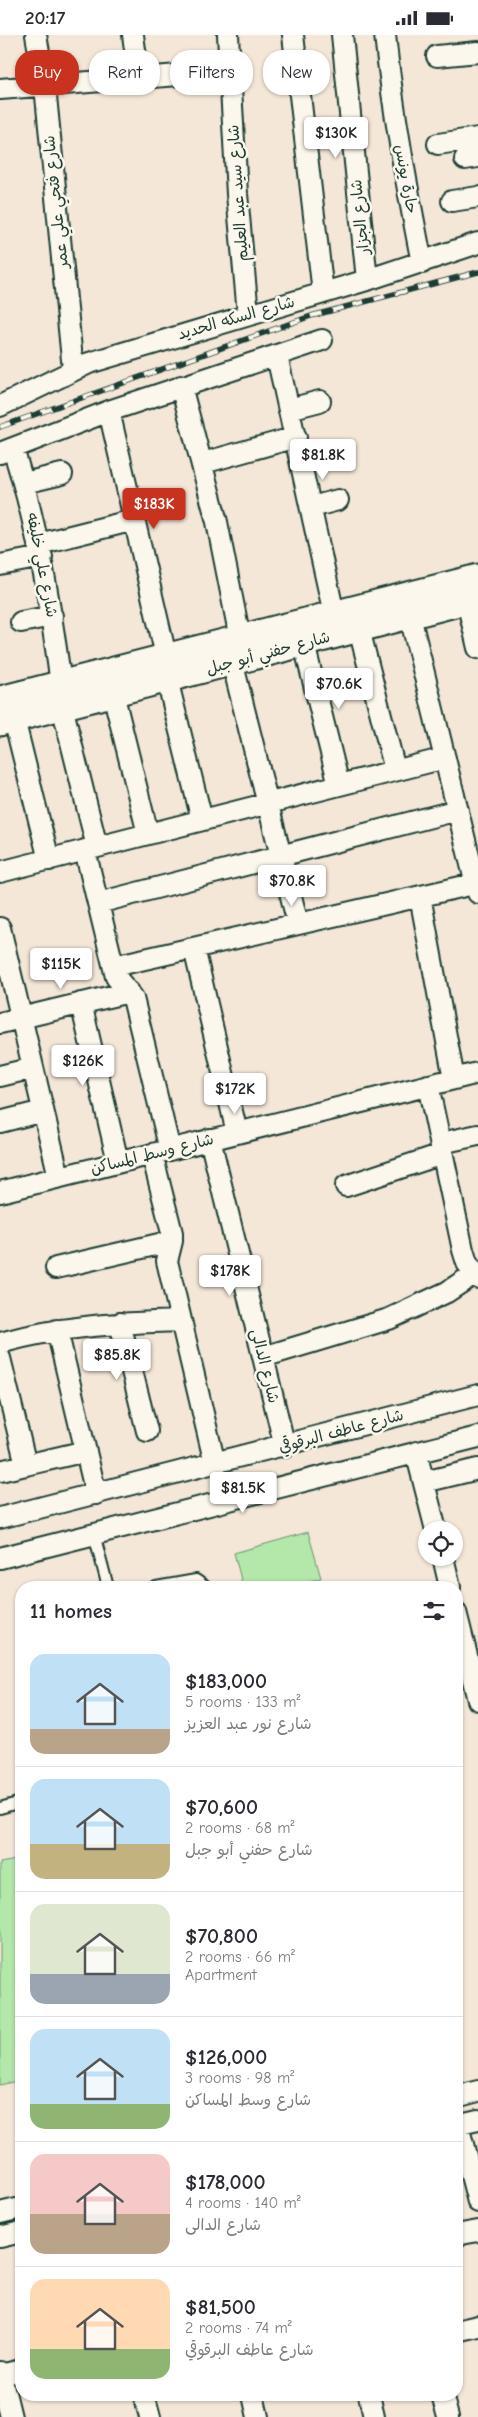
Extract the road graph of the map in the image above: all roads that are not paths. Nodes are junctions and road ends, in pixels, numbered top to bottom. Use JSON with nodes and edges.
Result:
{"nodes":[{"id":1,"x":36,"y":35,"type":"edge"},
{"id":2,"x":134,"y":35,"type":"edge"},
{"id":3,"x":228,"y":35,"type":"edge"},
{"id":4,"x":293,"y":35,"type":"edge"},
{"id":5,"x":342,"y":35,"type":"edge"},
{"id":6,"x":385,"y":35,"type":"edge"},
{"id":7,"x":39,"y":50,"type":"edge"},
{"id":8,"x":136,"y":50,"type":"edge"},
{"id":9,"x":229,"y":50,"type":"edge"},
{"id":10,"x":478,"y":52,"type":"edge"},
{"id":11,"x":437,"y":56,"type":"dead end"},
{"id":12,"x":15,"y":88,"type":"edge"},
{"id":13,"x":0,"y":89,"type":"edge"},
{"id":14,"x":46,"y":95,"type":"edge"},
{"id":15,"x":231,"y":95,"type":"edge"},
{"id":16,"x":478,"y":138,"type":"edge"},
{"id":17,"x":438,"y":144,"type":"dead end"},
{"id":18,"x":478,"y":197,"type":"edge"},
{"id":19,"x":452,"y":201,"type":"dead end"},
{"id":20,"x":478,"y":243,"type":"edge"},
{"id":21,"x":422,"y":263,"type":"junction"},
{"id":22,"x":367,"y":280,"type":"junction"},
{"id":23,"x":323,"y":293,"type":"junction"},
{"id":24,"x":248,"y":314,"type":"junction"},
{"id":25,"x":322,"y":340,"type":"dead end"},
{"id":26,"x":276,"y":356,"type":"junction"},
{"id":27,"x":73,"y":370,"type":"junction"},
{"id":28,"x":181,"y":386,"type":"junction"},
{"id":29,"x":320,"y":401,"type":"dead end"},
{"id":30,"x":0,"y":407,"type":"edge"},
{"id":31,"x":289,"y":409,"type":"junction"},
{"id":32,"x":110,"y":411,"type":"junction"},
{"id":33,"x":296,"y":437,"type":"junction"},
{"id":34,"x":7,"y":451,"type":"edge"},
{"id":35,"x":203,"y":463,"type":"junction"},
{"id":36,"x":62,"y":474,"type":"dead end"},
{"id":37,"x":24,"y":483,"type":"junction"},
{"id":38,"x":338,"y":500,"type":"dead end"},
{"id":39,"x":312,"y":507,"type":"junction"},
{"id":40,"x":134,"y":521,"type":"junction"},
{"id":41,"x":41,"y":550,"type":"junction"},
{"id":42,"x":0,"y":565,"type":"edge"},
{"id":43,"x":478,"y":577,"type":"edge"},
{"id":44,"x":472,"y":599,"type":"edge"},
{"id":45,"x":334,"y":614,"type":"junction"},
{"id":46,"x":52,"y":616,"type":"junction"},
{"id":47,"x":410,"y":616,"type":"junction"},
{"id":48,"x":21,"y":621,"type":"dead end"},
{"id":49,"x":358,"y":629,"type":"junction"},
{"id":50,"x":304,"y":644,"type":"junction"},
{"id":51,"x":233,"y":647,"type":"junction"},
{"id":52,"x":478,"y":648,"type":"edge"},
{"id":53,"x":166,"y":668,"type":"junction"},
{"id":54,"x":113,"y":693,"type":"junction"},
{"id":55,"x":62,"y":695,"type":"junction"},
{"id":56,"x":5,"y":714,"type":"edge"},
{"id":57,"x":445,"y":757,"type":"junction"},
{"id":58,"x":395,"y":770,"type":"junction"},
{"id":59,"x":339,"y":785,"type":"junction"},
{"id":60,"x":268,"y":803,"type":"junction"},
{"id":61,"x":466,"y":818,"type":"edge"},
{"id":62,"x":202,"y":820,"type":"junction"},
{"id":63,"x":148,"y":834,"type":"junction"},
{"id":64,"x":91,"y":849,"type":"junction"},
{"id":65,"x":280,"y":856,"type":"junction"},
{"id":66,"x":49,"y":859,"type":"junction"},
{"id":67,"x":0,"y":872,"type":"edge"},
{"id":68,"x":477,"y":886,"type":"edge"},
{"id":69,"x":420,"y":896,"type":"junction"},
{"id":70,"x":98,"y":903,"type":"junction"},
{"id":71,"x":298,"y":924,"type":"junction"},
{"id":72,"x":0,"y":928,"type":"edge"},
{"id":73,"x":194,"y":948,"type":"junction"},
{"id":74,"x":114,"y":966,"type":"junction"},
{"id":75,"x":5,"y":972,"type":"edge"},
{"id":76,"x":129,"y":992,"type":"junction"},
{"id":77,"x":81,"y":1003,"type":"junction"},
{"id":78,"x":21,"y":1018,"type":"junction"},
{"id":79,"x":0,"y":1023,"type":"edge"},
{"id":80,"x":33,"y":1068,"type":"junction"},
{"id":81,"x":478,"y":1073,"type":"edge"},
{"id":82,"x":0,"y":1076,"type":"edge"},
{"id":83,"x":454,"y":1079,"type":"junction"},
{"id":84,"x":428,"y":1085,"type":"junction"},
{"id":85,"x":43,"y":1111,"type":"junction"},
{"id":86,"x":0,"y":1122,"type":"edge"},
{"id":87,"x":237,"y":1133,"type":"junction"},
{"id":88,"x":478,"y":1135,"type":"edge"},
{"id":89,"x":210,"y":1139,"type":"junction"},
{"id":90,"x":442,"y":1148,"type":"junction"},
{"id":91,"x":161,"y":1152,"type":"junction"},
{"id":92,"x":118,"y":1163,"type":"junction"},
{"id":93,"x":59,"y":1177,"type":"junction"},
{"id":94,"x":346,"y":1186,"type":"dead end"},
{"id":95,"x":0,"y":1192,"type":"edge"},
{"id":96,"x":172,"y":1241,"type":"junction"},
{"id":97,"x":56,"y":1268,"type":"dead end"},
{"id":98,"x":476,"y":1276,"type":"edge"},
{"id":99,"x":181,"y":1321,"type":"junction"},
{"id":100,"x":120,"y":1323,"type":"junction"},
{"id":101,"x":57,"y":1330,"type":"junction"},
{"id":102,"x":0,"y":1343,"type":"edge"},
{"id":103,"x":263,"y":1357,"type":"junction"},
{"id":104,"x":0,"y":1358,"type":"edge"},
{"id":105,"x":478,"y":1395,"type":"edge"},
{"id":106,"x":148,"y":1431,"type":"dead end"},
{"id":107,"x":478,"y":1437,"type":"edge"},
{"id":108,"x":285,"y":1447,"type":"junction"},
{"id":109,"x":86,"y":1451,"type":"junction"},
{"id":110,"x":416,"y":1452,"type":"junction"},
{"id":111,"x":215,"y":1464,"type":"junction"},
{"id":112,"x":26,"y":1465,"type":"junction"},
{"id":113,"x":478,"y":1469,"type":"edge"},
{"id":114,"x":0,"y":1471,"type":"edge"},
{"id":115,"x":424,"y":1482,"type":"junction"},
{"id":116,"x":96,"y":1494,"type":"junction"},
{"id":117,"x":0,"y":1518,"type":"edge"},
{"id":118,"x":434,"y":1521,"type":"edge"},
{"id":119,"x":94,"y":1534,"type":"junction"},
{"id":120,"x":0,"y":1558,"type":"edge"},
{"id":121,"x":445,"y":1566,"type":"edge"},
{"id":122,"x":106,"y":1581,"type":"edge"},
{"id":123,"x":449,"y":1581,"type":"edge"},
{"id":124,"x":463,"y":1641,"type":"edge"},
{"id":125,"x":478,"y":1700,"type":"edge"},
{"id":126,"x":15,"y":1804,"type":"edge"},
{"id":127,"x":0,"y":1808,"type":"edge"},
{"id":128,"x":478,"y":2091,"type":"edge"},
{"id":129,"x":463,"y":2095,"type":"edge"},
{"id":130,"x":478,"y":2120,"type":"edge"},
{"id":131,"x":463,"y":2124,"type":"edge"},
{"id":132,"x":463,"y":2147,"type":"edge"},
{"id":133,"x":478,"y":2202,"type":"edge"},
{"id":134,"x":15,"y":2209,"type":"edge"},
{"id":135,"x":0,"y":2213,"type":"edge"},
{"id":136,"x":478,"y":2231,"type":"edge"},
{"id":137,"x":15,"y":2233,"type":"edge"},
{"id":138,"x":463,"y":2234,"type":"edge"},
{"id":139,"x":0,"y":2237,"type":"edge"},
{"id":140,"x":478,"y":2326,"type":"edge"},
{"id":141,"x":463,"y":2329,"type":"edge"},
{"id":142,"x":15,"y":2371,"type":"edge"},
{"id":143,"x":0,"y":2374,"type":"edge"},
{"id":144,"x":146,"y":2401,"type":"edge"},
{"id":145,"x":254,"y":2401,"type":"edge"},
{"id":146,"x":370,"y":2401,"type":"edge"},
{"id":147,"x":444,"y":2401,"type":"edge"},
{"id":148,"x":11,"y":2417,"type":"edge"},
{"id":149,"x":150,"y":2417,"type":"edge"},
{"id":150,"x":258,"y":2417,"type":"edge"},
{"id":151,"x":374,"y":2417,"type":"edge"},
{"id":152,"x":448,"y":2417,"type":"edge"}],
"edges":[{"from":1,"to":7,"type":"street","name":"شارع فتحي علي عمر"},
{"from":2,"to":8,"type":"street"},
{"from":3,"to":9,"type":"street","name":"شارع سيد عبد العليم"},
{"from":4,"to":23,"type":"street"},
{"from":5,"to":22,"type":"street","name":"شارع الجزار"},
{"from":6,"to":21,"type":"street","name":"حارة يونس"},
{"from":10,"to":11,"type":"street"},
{"from":12,"to":13,"type":"street"},
{"from":14,"to":27,"type":"street","name":"شارع فتحي علي عمر"},
{"from":15,"to":24,"type":"street","name":"شارع سيد عبد العليم"},
{"from":16,"to":17,"type":"street"},
{"from":18,"to":19,"type":"street"},
{"from":20,"to":21,"type":"street","name":"شارع السكه الحديد"},
{"from":21,"to":22,"type":"street","name":"شارع السكه الحديد"},
{"from":22,"to":23,"type":"street","name":"شارع السكه الحديد"},
{"from":23,"to":24,"type":"street","name":"شارع السكه الحديد"},
{"from":24,"to":27,"type":"street","name":"شارع السكه الحديد"},
{"from":25,"to":26,"type":"street"},
{"from":26,"to":28,"type":"street"},
{"from":26,"to":31,"type":"street"},
{"from":27,"to":30,"type":"street","name":"شارع السكه الحديد"},
{"from":28,"to":32,"type":"street"},
{"from":28,"to":35,"type":"street"},
{"from":29,"to":31,"type":"street"},
{"from":31,"to":33,"type":"street"},
{"from":32,"to":34,"type":"street"},
{"from":32,"to":40,"type":"street"},
{"from":33,"to":35,"type":"street"},
{"from":33,"to":39,"type":"street"},
{"from":34,"to":37,"type":"street","name":"شارع علي خليفه"},
{"from":35,"to":51,"type":"street"},
{"from":36,"to":37,"type":"street"},
{"from":37,"to":41,"type":"street","name":"شارع علي خليفه"},
{"from":38,"to":39,"type":"street"},
{"from":39,"to":45,"type":"street"},
{"from":40,"to":41,"type":"street"},
{"from":40,"to":53,"type":"street"},
{"from":41,"to":42,"type":"street"},
{"from":41,"to":46,"type":"street","name":"شارع علي خليفه"},
{"from":43,"to":45,"type":"street","name":"شارع حفني أبو جبل"},
{"from":44,"to":47,"type":"street","name":"شارع حفني أبو جبل"},
{"from":44,"to":52,"type":"street"},
{"from":45,"to":51,"type":"street","name":"شارع حفني أبو جبل"},
{"from":46,"to":48,"type":"street"},
{"from":46,"to":55,"type":"street","name":"شارع علي خليفه"},
{"from":47,"to":49,"type":"street","name":"شارع حفني أبو جبل"},
{"from":47,"to":57,"type":"street"},
{"from":49,"to":50,"type":"street","name":"شارع حفني أبو جبل"},
{"from":49,"to":58,"type":"street"},
{"from":50,"to":51,"type":"street","name":"شارع حفني أبو جبل"},
{"from":50,"to":59,"type":"street"},
{"from":51,"to":53,"type":"street","name":"شارع حفني أبو جبل"},
{"from":51,"to":60,"type":"street"},
{"from":53,"to":54,"type":"street","name":"شارع حفني أبو جبل"},
{"from":53,"to":55,"type":"street","name":"شارع حفني أبو جبل"},
{"from":53,"to":62,"type":"street"},
{"from":54,"to":55,"type":"street","name":"شارع حفني أبو جبل"},
{"from":54,"to":63,"type":"street"},
{"from":55,"to":56,"type":"street","name":"شارع حفني أبو جبل"},
{"from":55,"to":64,"type":"street","name":"شارع علي خليفه"},
{"from":56,"to":66,"type":"street"},
{"from":57,"to":58,"type":"street"},
{"from":57,"to":61,"type":"street"},
{"from":58,"to":59,"type":"street"},
{"from":59,"to":60,"type":"street"},
{"from":60,"to":62,"type":"street"},
{"from":60,"to":65,"type":"street"},
{"from":61,"to":65,"type":"street"},
{"from":61,"to":68,"type":"street"},
{"from":62,"to":63,"type":"street"},
{"from":63,"to":64,"type":"street"},
{"from":64,"to":66,"type":"street"},
{"from":64,"to":70,"type":"street","name":"شارع علي خليفه"},
{"from":65,"to":70,"type":"street"},
{"from":65,"to":71,"type":"street"},
{"from":66,"to":67,"type":"street"},
{"from":68,"to":69,"type":"street"},
{"from":69,"to":71,"type":"street"},
{"from":69,"to":83,"type":"street"},
{"from":70,"to":74,"type":"street","name":"شارع علي خليفه"},
{"from":71,"to":73,"type":"street"},
{"from":72,"to":75,"type":"street"},
{"from":73,"to":74,"type":"street"},
{"from":73,"to":87,"type":"street"},
{"from":74,"to":76,"type":"street","name":"شارع علي خليفه"},
{"from":75,"to":78,"type":"street"},
{"from":76,"to":77,"type":"street"},
{"from":76,"to":91,"type":"street","name":"شارع علي خليفه"},
{"from":77,"to":78,"type":"street"},
{"from":77,"to":92,"type":"street"},
{"from":78,"to":79,"type":"street"},
{"from":78,"to":80,"type":"street"},
{"from":80,"to":82,"type":"street"},
{"from":80,"to":85,"type":"street"},
{"from":81,"to":83,"type":"street","name":"شارع وسط المساكن"},
{"from":83,"to":84,"type":"street","name":"شارع وسط المساكن"},
{"from":84,"to":87,"type":"street","name":"شارع وسط المساكن"},
{"from":84,"to":90,"type":"street"},
{"from":85,"to":86,"type":"street"},
{"from":85,"to":93,"type":"street"},
{"from":87,"to":89,"type":"street","name":"شارع وسط المساكن"},
{"from":88,"to":90,"type":"street"},
{"from":89,"to":91,"type":"street","name":"شارع وسط المساكن"},
{"from":89,"to":103,"type":"street","name":"شارع الدالى"},
{"from":90,"to":94,"type":"street"},
{"from":90,"to":98,"type":"street"},
{"from":91,"to":92,"type":"street","name":"شارع وسط المساكن"},
{"from":91,"to":96,"type":"street","name":"شارع علي خليفه"},
{"from":92,"to":93,"type":"street","name":"شارع وسط المساكن"},
{"from":93,"to":95,"type":"street","name":"شارع وسط المساكن"},
{"from":96,"to":97,"type":"street"},
{"from":96,"to":99,"type":"street"},
{"from":98,"to":103,"type":"street"},
{"from":99,"to":100,"type":"street"},
{"from":99,"to":111,"type":"street"},
{"from":100,"to":101,"type":"street"},
{"from":100,"to":106,"type":"street"},
{"from":101,"to":102,"type":"street"},
{"from":101,"to":109,"type":"street"},
{"from":103,"to":108,"type":"street","name":"شارع الدالى"},
{"from":104,"to":112,"type":"street"},
{"from":105,"to":108,"type":"street","name":"شارع عاطف البرقوقي"},
{"from":107,"to":110,"type":"street"},
{"from":108,"to":111,"type":"street","name":"شارع عاطف البرقوقي"},
{"from":109,"to":112,"type":"street"},
{"from":109,"to":116,"type":"street"},
{"from":110,"to":115,"type":"street"},
{"from":110,"to":119,"type":"street"},
{"from":111,"to":116,"type":"street","name":"شارع عاطف البرقوقي"},
{"from":112,"to":114,"type":"street"},
{"from":113,"to":115,"type":"street"},
{"from":115,"to":118,"type":"street"},
{"from":116,"to":117,"type":"street","name":"شارع عاطف البرقوقي"},
{"from":119,"to":120,"type":"street"},
{"from":119,"to":122,"type":"lane"},
{"from":121,"to":123,"type":"street"},
{"from":124,"to":125,"type":"street"},
{"from":126,"to":127,"type":"lane"},
{"from":128,"to":129,"type":"street"},
{"from":130,"to":131,"type":"street"},
{"from":132,"to":133,"type":"street"},
{"from":134,"to":135,"type":"street"},
{"from":136,"to":138,"type":"street"},
{"from":137,"to":139,"type":"street"},
{"from":140,"to":141,"type":"street"},
{"from":142,"to":143,"type":"street"},
{"from":143,"to":148,"type":"street"},
{"from":144,"to":149,"type":"street"},
{"from":145,"to":150,"type":"street"},
{"from":146,"to":151,"type":"street"},
{"from":147,"to":152,"type":"street"}]}
